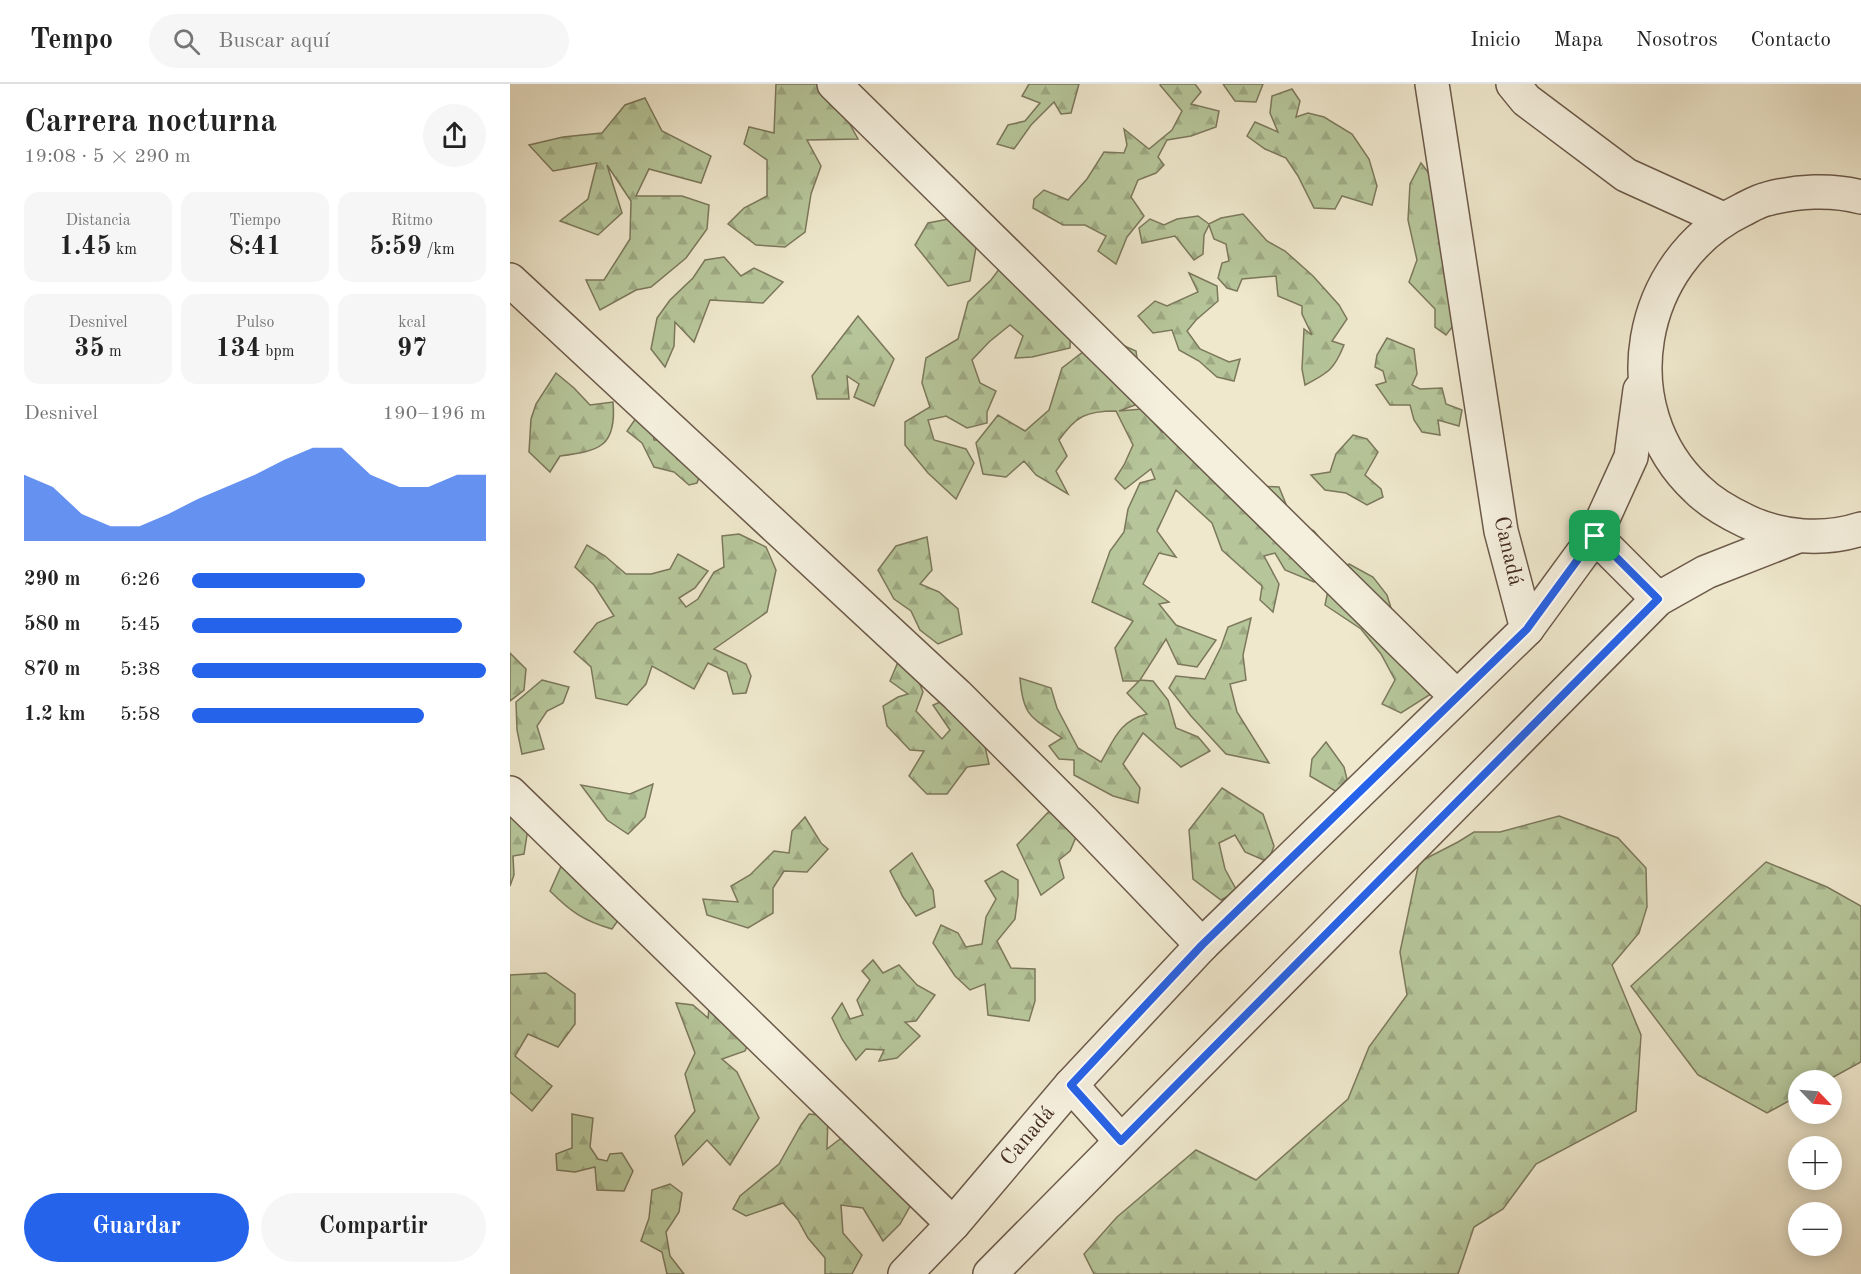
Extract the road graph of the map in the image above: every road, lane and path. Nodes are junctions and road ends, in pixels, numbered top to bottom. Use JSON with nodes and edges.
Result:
{"nodes":[{"id":1,"x":834,"y":84,"type":"edge"},
{"id":2,"x":1432,"y":84,"type":"edge"},
{"id":3,"x":1513,"y":84,"type":"edge"},
{"id":4,"x":1861,"y":197,"type":"edge"},
{"id":5,"x":1723,"y":219,"type":"junction"},
{"id":6,"x":510,"y":280,"type":"edge"},
{"id":7,"x":1645,"y":350,"type":"junction"},
{"id":8,"x":1861,"y":529,"type":"edge"},
{"id":9,"x":1595,"y":536,"type":"junction"},
{"id":10,"x":1798,"y":536,"type":"junction"},
{"id":11,"x":1658,"y":599,"type":"junction"},
{"id":12,"x":1527,"y":629,"type":"junction"},
{"id":13,"x":1456,"y":696,"type":"junction"},
{"id":14,"x":510,"y":793,"type":"edge"},
{"id":15,"x":1202,"y":945,"type":"junction"},
{"id":16,"x":1071,"y":1085,"type":"junction"},
{"id":17,"x":1121,"y":1141,"type":"junction"},
{"id":18,"x":952,"y":1224,"type":"junction"},
{"id":19,"x":905,"y":1274,"type":"edge"},
{"id":20,"x":990,"y":1274,"type":"edge"}],
"edges":[{"from":1,"to":13,"type":"street"},
{"from":2,"to":12,"type":"street","name":"Canadá"},
{"from":3,"to":5,"type":"street"},
{"from":4,"to":5,"type":"street"},
{"from":5,"to":7,"type":"street"},
{"from":6,"to":15,"type":"street"},
{"from":7,"to":9,"type":"street"},
{"from":7,"to":10,"type":"street"},
{"from":8,"to":10,"type":"street"},
{"from":9,"to":11,"type":"street"},
{"from":9,"to":12,"type":"street"},
{"from":10,"to":11,"type":"street"},
{"from":11,"to":17,"type":"street"},
{"from":12,"to":13,"type":"street","name":"Canadá"},
{"from":13,"to":15,"type":"street","name":"Canadá"},
{"from":14,"to":18,"type":"street"},
{"from":15,"to":16,"type":"street","name":"Canadá"},
{"from":16,"to":17,"type":"street"},
{"from":16,"to":18,"type":"street","name":"Canadá"},
{"from":17,"to":20,"type":"street"},
{"from":18,"to":19,"type":"street","name":"Canadá"}]}
